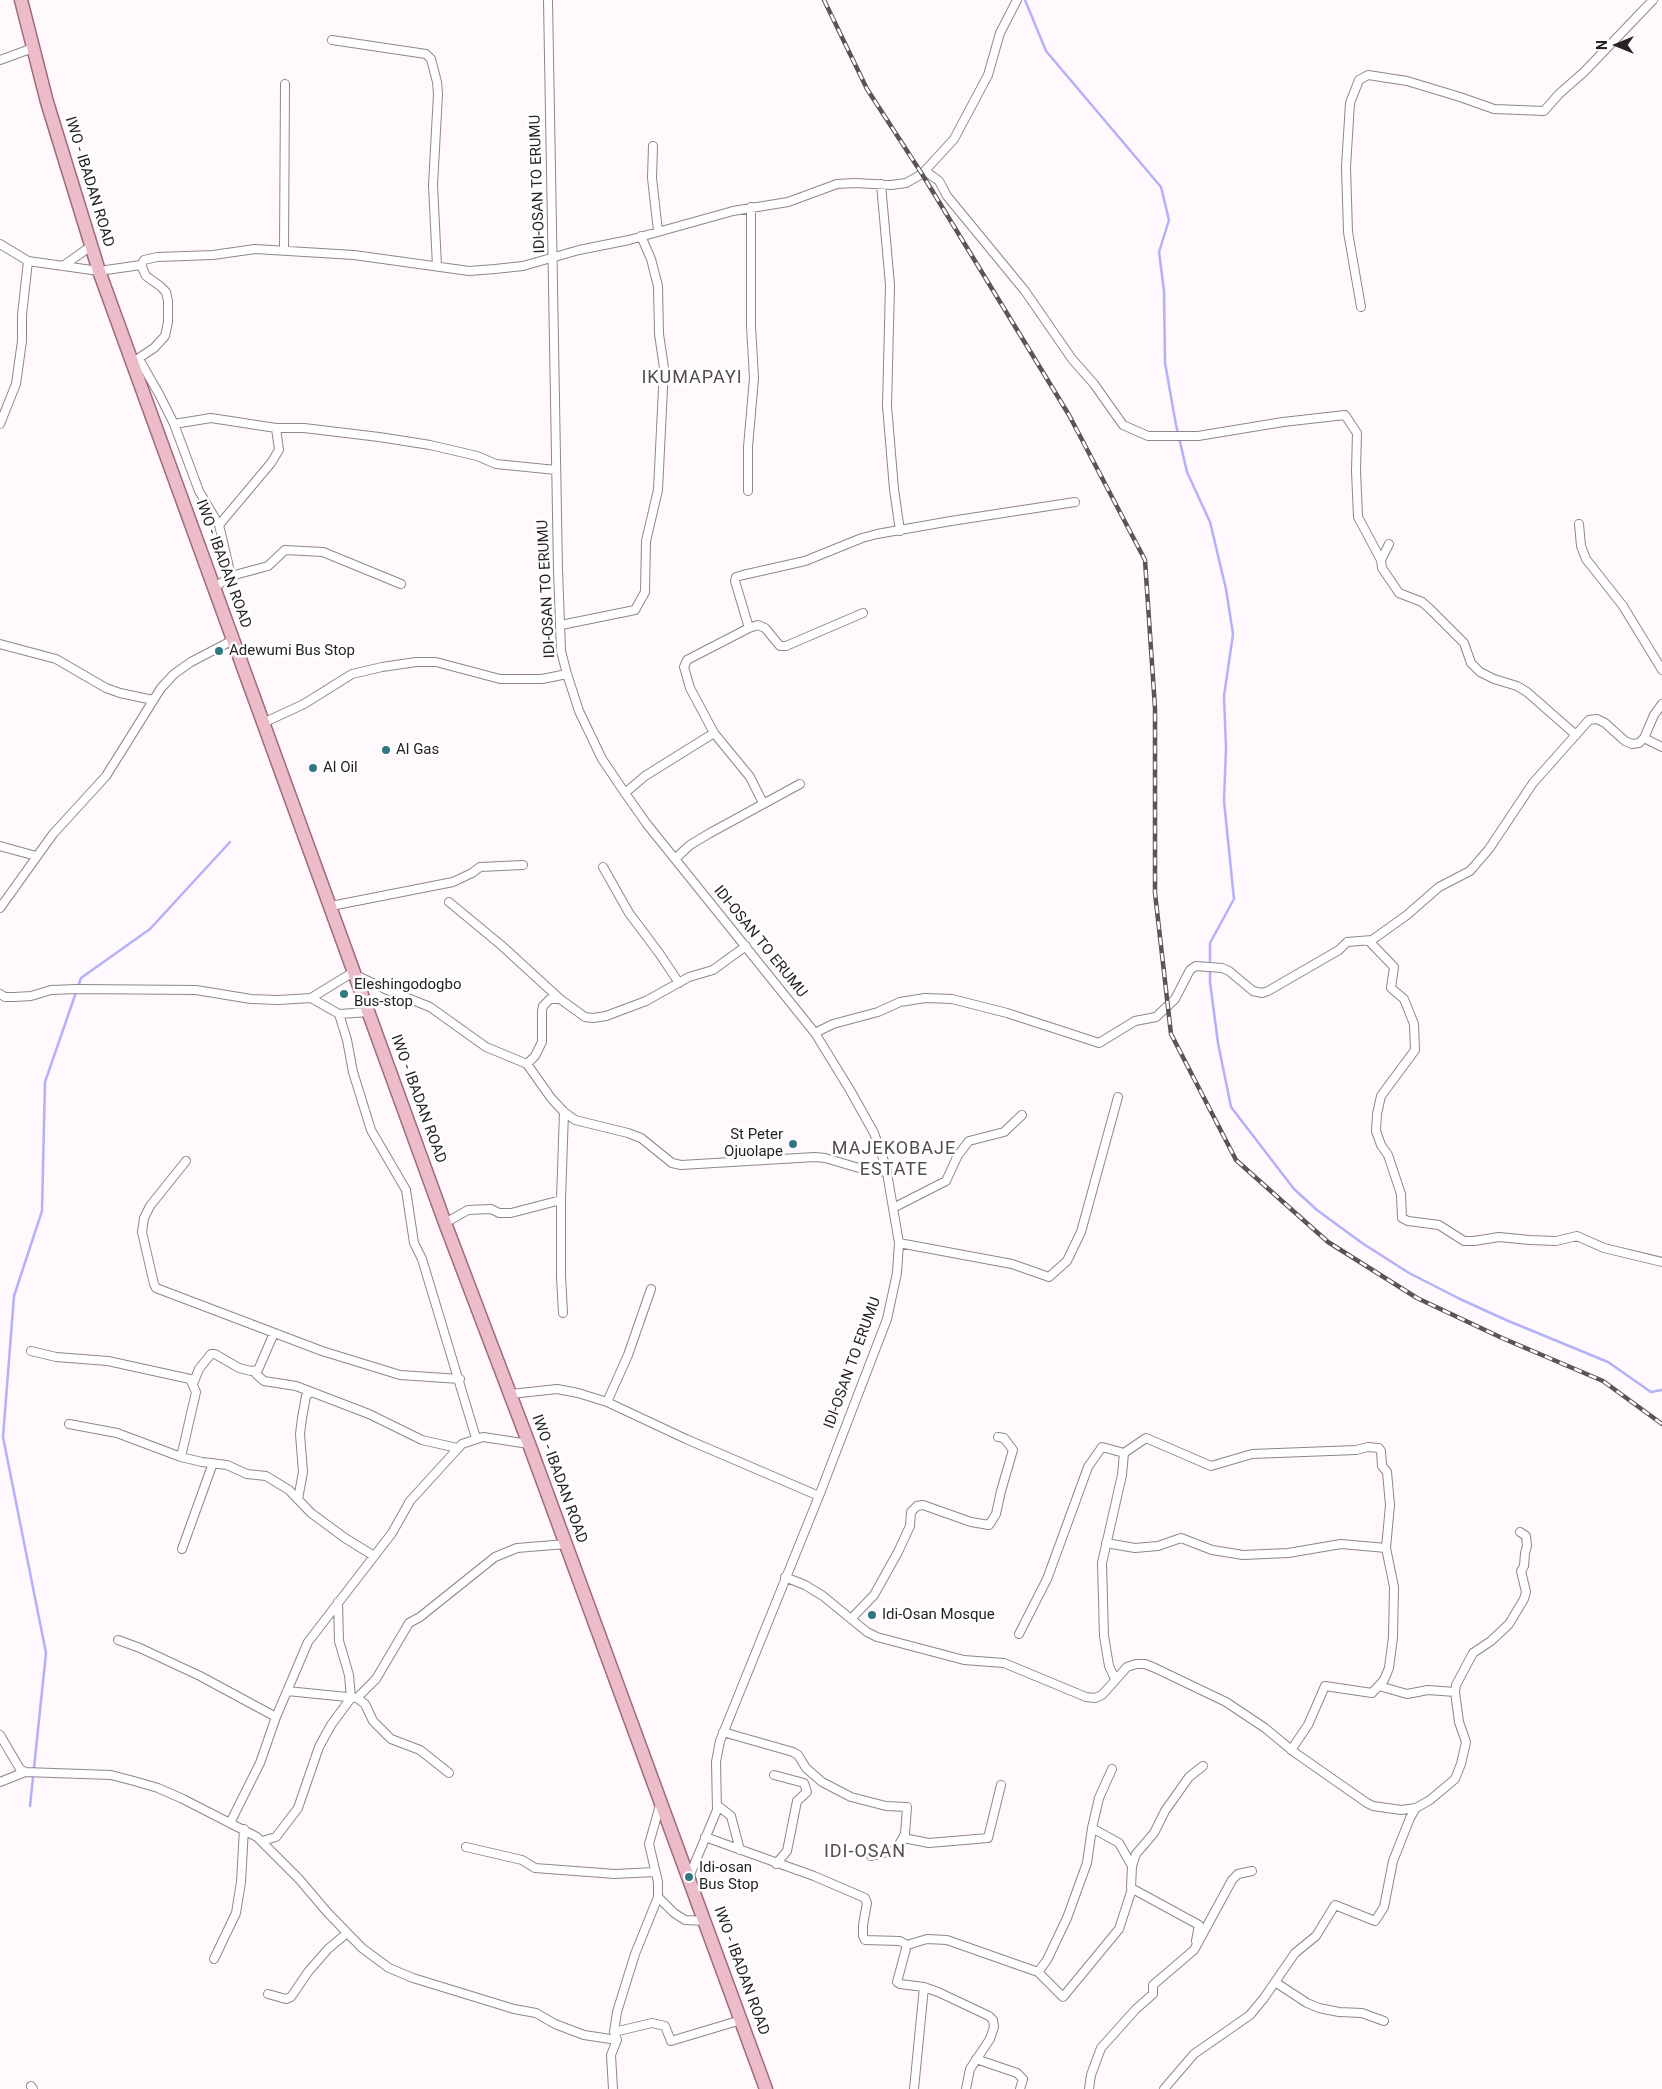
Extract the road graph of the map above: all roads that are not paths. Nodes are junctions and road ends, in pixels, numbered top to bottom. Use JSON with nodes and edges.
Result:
{"nodes":[{"id":1,"x":21,"y":0,"type":"edge"},
{"id":2,"x":548,"y":0,"type":"edge"},
{"id":3,"x":1017,"y":0,"type":"edge"},
{"id":4,"x":1653,"y":0,"type":"edge"},
{"id":5,"x":332,"y":40,"type":"dead end"},
{"id":6,"x":33,"y":48,"type":"junction"},
{"id":7,"x":0,"y":60,"type":"edge"},
{"id":8,"x":286,"y":84,"type":"dead end"},
{"id":9,"x":653,"y":146,"type":"dead end"},
{"id":10,"x":922,"y":174,"type":"junction"},
{"id":11,"x":882,"y":184,"type":"junction"},
{"id":12,"x":751,"y":207,"type":"junction"},
{"id":13,"x":658,"y":231,"type":"junction"},
{"id":14,"x":642,"y":236,"type":"junction"},
{"id":15,"x":0,"y":244,"type":"edge"},
{"id":16,"x":91,"y":246,"type":"junction"},
{"id":17,"x":284,"y":250,"type":"junction"},
{"id":18,"x":554,"y":256,"type":"junction"},
{"id":19,"x":28,"y":261,"type":"junction"},
{"id":20,"x":141,"y":265,"type":"junction"},
{"id":21,"x":64,"y":266,"type":"junction"},
{"id":22,"x":437,"y":266,"type":"junction"},
{"id":23,"x":99,"y":271,"type":"junction"},
{"id":24,"x":1361,"y":308,"type":"dead end"},
{"id":25,"x":135,"y":361,"type":"junction"},
{"id":26,"x":0,"y":424,"type":"edge"},
{"id":27,"x":174,"y":424,"type":"junction"},
{"id":28,"x":276,"y":428,"type":"junction"},
{"id":29,"x":556,"y":470,"type":"junction"},
{"id":30,"x":748,"y":491,"type":"dead end"},
{"id":31,"x":1075,"y":502,"type":"dead end"},
{"id":32,"x":1579,"y":524,"type":"dead end"},
{"id":33,"x":219,"y":525,"type":"junction"},
{"id":34,"x":900,"y":530,"type":"junction"},
{"id":35,"x":1389,"y":544,"type":"dead end"},
{"id":36,"x":1381,"y":560,"type":"junction"},
{"id":37,"x":231,"y":576,"type":"junction"},
{"id":38,"x":401,"y":584,"type":"dead end"},
{"id":39,"x":215,"y":587,"type":"junction"},
{"id":40,"x":863,"y":613,"type":"dead end"},
{"id":41,"x":561,"y":625,"type":"junction"},
{"id":42,"x":749,"y":628,"type":"junction"},
{"id":43,"x":233,"y":640,"type":"junction"},
{"id":44,"x":0,"y":644,"type":"edge"},
{"id":45,"x":1662,"y":670,"type":"edge"},
{"id":46,"x":567,"y":674,"type":"junction"},
{"id":47,"x":153,"y":700,"type":"junction"},
{"id":48,"x":1662,"y":704,"type":"edge"},
{"id":49,"x":263,"y":723,"type":"junction"},
{"id":50,"x":714,"y":733,"type":"junction"},
{"id":51,"x":1576,"y":735,"type":"junction"},
{"id":52,"x":1644,"y":738,"type":"junction"},
{"id":53,"x":1662,"y":747,"type":"edge"},
{"id":54,"x":800,"y":784,"type":"dead end"},
{"id":55,"x":624,"y":792,"type":"junction"},
{"id":56,"x":763,"y":803,"type":"junction"},
{"id":57,"x":0,"y":846,"type":"edge"},
{"id":58,"x":36,"y":856,"type":"junction"},
{"id":59,"x":676,"y":858,"type":"junction"},
{"id":60,"x":523,"y":865,"type":"dead end"},
{"id":61,"x":603,"y":867,"type":"dead end"},
{"id":62,"x":449,"y":902,"type":"dead end"},
{"id":63,"x":331,"y":906,"type":"junction"},
{"id":64,"x":0,"y":908,"type":"edge"},
{"id":65,"x":1369,"y":941,"type":"junction"},
{"id":66,"x":746,"y":946,"type":"junction"},
{"id":67,"x":356,"y":973,"type":"junction"},
{"id":68,"x":679,"y":983,"type":"junction"},
{"id":69,"x":0,"y":994,"type":"edge"},
{"id":70,"x":311,"y":998,"type":"junction"},
{"id":71,"x":560,"y":999,"type":"junction"},
{"id":72,"x":370,"y":1012,"type":"junction"},
{"id":73,"x":339,"y":1014,"type":"junction"},
{"id":74,"x":815,"y":1033,"type":"junction"},
{"id":75,"x":526,"y":1064,"type":"junction"},
{"id":76,"x":1118,"y":1097,"type":"dead end"},
{"id":77,"x":564,"y":1112,"type":"junction"},
{"id":78,"x":1022,"y":1114,"type":"dead end"},
{"id":79,"x":186,"y":1161,"type":"dead end"},
{"id":80,"x":887,"y":1172,"type":"junction"},
{"id":81,"x":561,"y":1200,"type":"junction"},
{"id":82,"x":894,"y":1207,"type":"junction"},
{"id":83,"x":445,"y":1223,"type":"junction"},
{"id":84,"x":899,"y":1244,"type":"junction"},
{"id":85,"x":1662,"y":1262,"type":"edge"},
{"id":86,"x":651,"y":1289,"type":"dead end"},
{"id":87,"x":563,"y":1313,"type":"dead end"},
{"id":88,"x":274,"y":1333,"type":"junction"},
{"id":89,"x":30,"y":1350,"type":"dead end"},
{"id":90,"x":255,"y":1371,"type":"junction"},
{"id":91,"x":460,"y":1379,"type":"junction"},
{"id":92,"x":193,"y":1384,"type":"junction"},
{"id":93,"x":311,"y":1392,"type":"junction"},
{"id":94,"x":511,"y":1394,"type":"junction"},
{"id":95,"x":607,"y":1402,"type":"junction"},
{"id":96,"x":69,"y":1424,"type":"dead end"},
{"id":97,"x":998,"y":1437,"type":"dead end"},
{"id":98,"x":476,"y":1438,"type":"junction"},
{"id":99,"x":529,"y":1444,"type":"junction"},
{"id":100,"x":457,"y":1448,"type":"junction"},
{"id":101,"x":1124,"y":1454,"type":"junction"},
{"id":102,"x":181,"y":1457,"type":"junction"},
{"id":103,"x":213,"y":1463,"type":"junction"},
{"id":104,"x":819,"y":1496,"type":"junction"},
{"id":105,"x":298,"y":1498,"type":"junction"},
{"id":106,"x":1520,"y":1532,"type":"dead end"},
{"id":107,"x":1106,"y":1543,"type":"junction"},
{"id":108,"x":566,"y":1544,"type":"junction"},
{"id":109,"x":1386,"y":1548,"type":"junction"},
{"id":110,"x":182,"y":1549,"type":"dead end"},
{"id":111,"x":374,"y":1556,"type":"junction"},
{"id":112,"x":785,"y":1578,"type":"junction"},
{"id":113,"x":338,"y":1602,"type":"junction"},
{"id":114,"x":851,"y":1619,"type":"junction"},
{"id":115,"x":1019,"y":1634,"type":"dead end"},
{"id":116,"x":118,"y":1640,"type":"dead end"},
{"id":117,"x":1115,"y":1680,"type":"junction"},
{"id":118,"x":1378,"y":1686,"type":"junction"},
{"id":119,"x":287,"y":1691,"type":"junction"},
{"id":120,"x":1455,"y":1692,"type":"junction"},
{"id":121,"x":354,"y":1698,"type":"junction"},
{"id":122,"x":276,"y":1717,"type":"junction"},
{"id":123,"x":723,"y":1732,"type":"junction"},
{"id":124,"x":0,"y":1735,"type":"edge"},
{"id":125,"x":1291,"y":1750,"type":"junction"},
{"id":126,"x":1203,"y":1766,"type":"dead end"},
{"id":127,"x":1112,"y":1769,"type":"dead end"},
{"id":128,"x":25,"y":1772,"type":"junction"},
{"id":129,"x":449,"y":1773,"type":"dead end"},
{"id":130,"x":774,"y":1775,"type":"dead end"},
{"id":131,"x":0,"y":1782,"type":"edge"},
{"id":132,"x":1001,"y":1785,"type":"dead end"},
{"id":133,"x":661,"y":1802,"type":"junction"},
{"id":134,"x":718,"y":1806,"type":"junction"},
{"id":135,"x":1416,"y":1808,"type":"junction"},
{"id":136,"x":1401,"y":1810,"type":"junction"},
{"id":137,"x":1410,"y":1818,"type":"junction"},
{"id":138,"x":227,"y":1819,"type":"junction"},
{"id":139,"x":241,"y":1828,"type":"junction"},
{"id":140,"x":1092,"y":1828,"type":"junction"},
{"id":141,"x":276,"y":1837,"type":"junction"},
{"id":142,"x":705,"y":1837,"type":"junction"},
{"id":143,"x":903,"y":1838,"type":"junction"},
{"id":144,"x":262,"y":1841,"type":"junction"},
{"id":145,"x":466,"y":1847,"type":"dead end"},
{"id":146,"x":740,"y":1850,"type":"junction"},
{"id":147,"x":272,"y":1853,"type":"junction"},
{"id":148,"x":871,"y":1856,"type":"dead end"},
{"id":149,"x":776,"y":1864,"type":"junction"},
{"id":150,"x":1132,"y":1866,"type":"junction"},
{"id":151,"x":1252,"y":1871,"type":"dead end"},
{"id":152,"x":656,"y":1872,"type":"junction"},
{"id":153,"x":689,"y":1877,"type":"junction"},
{"id":154,"x":1132,"y":1889,"type":"junction"},
{"id":155,"x":658,"y":1897,"type":"junction"},
{"id":156,"x":705,"y":1921,"type":"junction"},
{"id":157,"x":347,"y":1932,"type":"junction"},
{"id":158,"x":907,"y":1945,"type":"junction"},
{"id":159,"x":1194,"y":1950,"type":"junction"},
{"id":160,"x":214,"y":1959,"type":"dead end"},
{"id":161,"x":1038,"y":1972,"type":"junction"},
{"id":162,"x":1275,"y":1982,"type":"junction"},
{"id":163,"x":924,"y":1987,"type":"junction"},
{"id":164,"x":268,"y":1994,"type":"dead end"},
{"id":165,"x":741,"y":2020,"type":"junction"},
{"id":166,"x":1384,"y":2021,"type":"dead end"},
{"id":167,"x":614,"y":2032,"type":"junction"},
{"id":168,"x":617,"y":2040,"type":"junction"},
{"id":169,"x":976,"y":2059,"type":"junction"},
{"id":170,"x":613,"y":2089,"type":"edge"},
{"id":171,"x":766,"y":2089,"type":"edge"},
{"id":172,"x":914,"y":2089,"type":"edge"},
{"id":173,"x":966,"y":2089,"type":"edge"},
{"id":174,"x":1020,"y":2089,"type":"edge"},
{"id":175,"x":1089,"y":2089,"type":"edge"},
{"id":176,"x":1164,"y":2089,"type":"edge"}],
"edges":[{"from":1,"to":6,"type":"main road","name":"IWO - IBADAN ROAD"},
{"from":2,"to":18,"type":"street","name":"IDI-OSAN TO ERUMU"},
{"from":3,"to":10,"type":"street"},
{"from":4,"to":24,"type":"street"},
{"from":5,"to":22,"type":"street"},
{"from":6,"to":7,"type":"street"},
{"from":6,"to":16,"type":"main road","name":"IWO - IBADAN ROAD"},
{"from":8,"to":17,"type":"street"},
{"from":9,"to":13,"type":"street"},
{"from":10,"to":11,"type":"street"},
{"from":10,"to":36,"type":"street"},
{"from":11,"to":12,"type":"street"},
{"from":11,"to":34,"type":"street"},
{"from":12,"to":13,"type":"street"},
{"from":12,"to":30,"type":"street"},
{"from":13,"to":14,"type":"street"},
{"from":14,"to":18,"type":"street"},
{"from":14,"to":41,"type":"street"},
{"from":15,"to":19,"type":"street"},
{"from":16,"to":21,"type":"street"},
{"from":16,"to":23,"type":"main road","name":"IWO - IBADAN ROAD"},
{"from":17,"to":20,"type":"street"},
{"from":17,"to":22,"type":"street"},
{"from":18,"to":22,"type":"street"},
{"from":18,"to":29,"type":"street","name":"IDI-OSAN TO ERUMU"},
{"from":19,"to":21,"type":"street"},
{"from":19,"to":26,"type":"street"},
{"from":20,"to":23,"type":"street"},
{"from":20,"to":25,"type":"street"},
{"from":21,"to":23,"type":"street"},
{"from":23,"to":25,"type":"main road","name":"IWO - IBADAN ROAD"},
{"from":25,"to":27,"type":"street"},
{"from":25,"to":39,"type":"main road","name":"IWO - IBADAN ROAD"},
{"from":27,"to":28,"type":"street"},
{"from":27,"to":33,"type":"street"},
{"from":28,"to":29,"type":"street"},
{"from":28,"to":33,"type":"street"},
{"from":29,"to":41,"type":"street","name":"IDI-OSAN TO ERUMU"},
{"from":31,"to":34,"type":"street"},
{"from":32,"to":45,"type":"street"},
{"from":33,"to":37,"type":"street"},
{"from":34,"to":42,"type":"street"},
{"from":35,"to":36,"type":"street"},
{"from":36,"to":51,"type":"street"},
{"from":37,"to":38,"type":"street"},
{"from":37,"to":39,"type":"street"},
{"from":39,"to":43,"type":"main road","name":"IWO - IBADAN ROAD"},
{"from":40,"to":42,"type":"street"},
{"from":41,"to":46,"type":"street","name":"IDI-OSAN TO ERUMU"},
{"from":42,"to":50,"type":"street"},
{"from":43,"to":47,"type":"street"},
{"from":43,"to":49,"type":"main road","name":"IWO - IBADAN ROAD"},
{"from":44,"to":47,"type":"street"},
{"from":46,"to":49,"type":"street"},
{"from":46,"to":55,"type":"street","name":"IDI-OSAN TO ERUMU"},
{"from":47,"to":58,"type":"street"},
{"from":48,"to":52,"type":"street"},
{"from":49,"to":63,"type":"main road","name":"IWO - IBADAN ROAD"},
{"from":50,"to":55,"type":"street"},
{"from":50,"to":56,"type":"street"},
{"from":51,"to":52,"type":"street"},
{"from":51,"to":65,"type":"street"},
{"from":52,"to":53,"type":"street"},
{"from":54,"to":56,"type":"street"},
{"from":55,"to":59,"type":"street","name":"IDI-OSAN TO ERUMU"},
{"from":56,"to":59,"type":"street"},
{"from":57,"to":58,"type":"street"},
{"from":58,"to":64,"type":"street"},
{"from":59,"to":66,"type":"street","name":"IDI-OSAN TO ERUMU"},
{"from":60,"to":63,"type":"street"},
{"from":61,"to":68,"type":"street"},
{"from":62,"to":71,"type":"street"},
{"from":63,"to":67,"type":"main road","name":"IWO - IBADAN ROAD"},
{"from":65,"to":74,"type":"street"},
{"from":65,"to":85,"type":"street"},
{"from":66,"to":68,"type":"street"},
{"from":66,"to":74,"type":"street","name":"IDI-OSAN TO ERUMU"},
{"from":67,"to":70,"type":"street"},
{"from":67,"to":72,"type":"main road","name":"IWO - IBADAN ROAD"},
{"from":67,"to":75,"type":"street"},
{"from":68,"to":71,"type":"street"},
{"from":69,"to":70,"type":"street"},
{"from":70,"to":73,"type":"street"},
{"from":71,"to":75,"type":"street"},
{"from":72,"to":73,"type":"street"},
{"from":72,"to":83,"type":"main road","name":"IWO - IBADAN ROAD"},
{"from":73,"to":91,"type":"street"},
{"from":74,"to":80,"type":"street","name":"IDI-OSAN TO ERUMU"},
{"from":75,"to":77,"type":"street"},
{"from":76,"to":84,"type":"street"},
{"from":77,"to":80,"type":"street"},
{"from":77,"to":81,"type":"street"},
{"from":78,"to":82,"type":"street"},
{"from":79,"to":88,"type":"street"},
{"from":80,"to":82,"type":"street","name":"IDI-OSAN TO ERUMU"},
{"from":81,"to":83,"type":"street"},
{"from":81,"to":87,"type":"street"},
{"from":82,"to":84,"type":"street","name":"IDI-OSAN TO ERUMU"},
{"from":83,"to":94,"type":"main road","name":"IWO - IBADAN ROAD"},
{"from":84,"to":104,"type":"street","name":"IDI-OSAN TO ERUMU"},
{"from":86,"to":95,"type":"street"},
{"from":88,"to":90,"type":"street"},
{"from":88,"to":91,"type":"street"},
{"from":89,"to":92,"type":"street"},
{"from":90,"to":92,"type":"street"},
{"from":90,"to":93,"type":"street"},
{"from":91,"to":98,"type":"street"},
{"from":92,"to":102,"type":"street"},
{"from":93,"to":100,"type":"street"},
{"from":93,"to":105,"type":"street"},
{"from":94,"to":95,"type":"street"},
{"from":94,"to":99,"type":"main road","name":"IWO - IBADAN ROAD"},
{"from":95,"to":104,"type":"street"},
{"from":96,"to":102,"type":"street"},
{"from":97,"to":114,"type":"street"},
{"from":98,"to":99,"type":"street"},
{"from":98,"to":100,"type":"street"},
{"from":99,"to":108,"type":"main road","name":"IWO - IBADAN ROAD"},
{"from":100,"to":111,"type":"street"},
{"from":101,"to":107,"type":"street"},
{"from":101,"to":109,"type":"street"},
{"from":101,"to":115,"type":"street"},
{"from":102,"to":103,"type":"street"},
{"from":103,"to":105,"type":"street"},
{"from":103,"to":110,"type":"street"},
{"from":104,"to":112,"type":"street","name":"IDI-OSAN TO ERUMU"},
{"from":105,"to":111,"type":"street"},
{"from":106,"to":120,"type":"street"},
{"from":107,"to":109,"type":"street"},
{"from":107,"to":117,"type":"street"},
{"from":108,"to":121,"type":"street"},
{"from":108,"to":133,"type":"main road","name":"IWO - IBADAN ROAD"},
{"from":109,"to":118,"type":"street"},
{"from":111,"to":113,"type":"street"},
{"from":112,"to":114,"type":"street"},
{"from":112,"to":123,"type":"street","name":"IDI-OSAN TO ERUMU"},
{"from":113,"to":119,"type":"street"},
{"from":113,"to":121,"type":"street"},
{"from":114,"to":117,"type":"street"},
{"from":116,"to":122,"type":"street"},
{"from":117,"to":125,"type":"street"},
{"from":118,"to":120,"type":"street"},
{"from":118,"to":125,"type":"street"},
{"from":119,"to":121,"type":"street"},
{"from":119,"to":122,"type":"street"},
{"from":120,"to":135,"type":"street"},
{"from":121,"to":129,"type":"street"},
{"from":121,"to":141,"type":"street"},
{"from":122,"to":138,"type":"street"},
{"from":123,"to":134,"type":"street","name":"IDI-OSAN TO ERUMU"},
{"from":123,"to":143,"type":"street"},
{"from":124,"to":128,"type":"street"},
{"from":125,"to":136,"type":"street"},
{"from":126,"to":150,"type":"street"},
{"from":127,"to":140,"type":"street"},
{"from":128,"to":131,"type":"street"},
{"from":128,"to":138,"type":"street"},
{"from":130,"to":149,"type":"street"},
{"from":132,"to":143,"type":"street"},
{"from":133,"to":152,"type":"street"},
{"from":133,"to":153,"type":"main road","name":"IWO - IBADAN ROAD"},
{"from":134,"to":142,"type":"street","name":"IDI-OSAN TO ERUMU"},
{"from":134,"to":146,"type":"street"},
{"from":135,"to":136,"type":"street"},
{"from":135,"to":137,"type":"street"},
{"from":136,"to":137,"type":"street"},
{"from":137,"to":162,"type":"street"},
{"from":138,"to":139,"type":"street"},
{"from":139,"to":144,"type":"street"},
{"from":139,"to":160,"type":"street"},
{"from":140,"to":150,"type":"street"},
{"from":140,"to":161,"type":"street"},
{"from":141,"to":144,"type":"street"},
{"from":141,"to":147,"type":"street"},
{"from":142,"to":146,"type":"street"},
{"from":142,"to":153,"type":"street","name":"IDI-OSAN TO ERUMU"},
{"from":143,"to":148,"type":"street"},
{"from":144,"to":147,"type":"street"},
{"from":145,"to":152,"type":"street"},
{"from":146,"to":149,"type":"street"},
{"from":147,"to":157,"type":"street"},
{"from":149,"to":158,"type":"street"},
{"from":150,"to":154,"type":"street"},
{"from":151,"to":159,"type":"street"},
{"from":152,"to":155,"type":"street"},
{"from":153,"to":156,"type":"main road","name":"IWO - IBADAN ROAD"},
{"from":154,"to":159,"type":"street"},
{"from":154,"to":161,"type":"street"},
{"from":155,"to":156,"type":"street"},
{"from":155,"to":167,"type":"street"},
{"from":156,"to":165,"type":"main road","name":"IWO - IBADAN ROAD"},
{"from":157,"to":164,"type":"street"},
{"from":157,"to":168,"type":"street"},
{"from":158,"to":161,"type":"street"},
{"from":158,"to":163,"type":"street"},
{"from":159,"to":175,"type":"street"},
{"from":162,"to":166,"type":"street"},
{"from":162,"to":176,"type":"street"},
{"from":163,"to":169,"type":"street"},
{"from":163,"to":172,"type":"street"},
{"from":165,"to":167,"type":"street"},
{"from":165,"to":171,"type":"main road","name":"IWO - IBADAN ROAD"},
{"from":167,"to":168,"type":"street"},
{"from":168,"to":170,"type":"street"},
{"from":169,"to":173,"type":"street"},
{"from":169,"to":174,"type":"street"}]}
